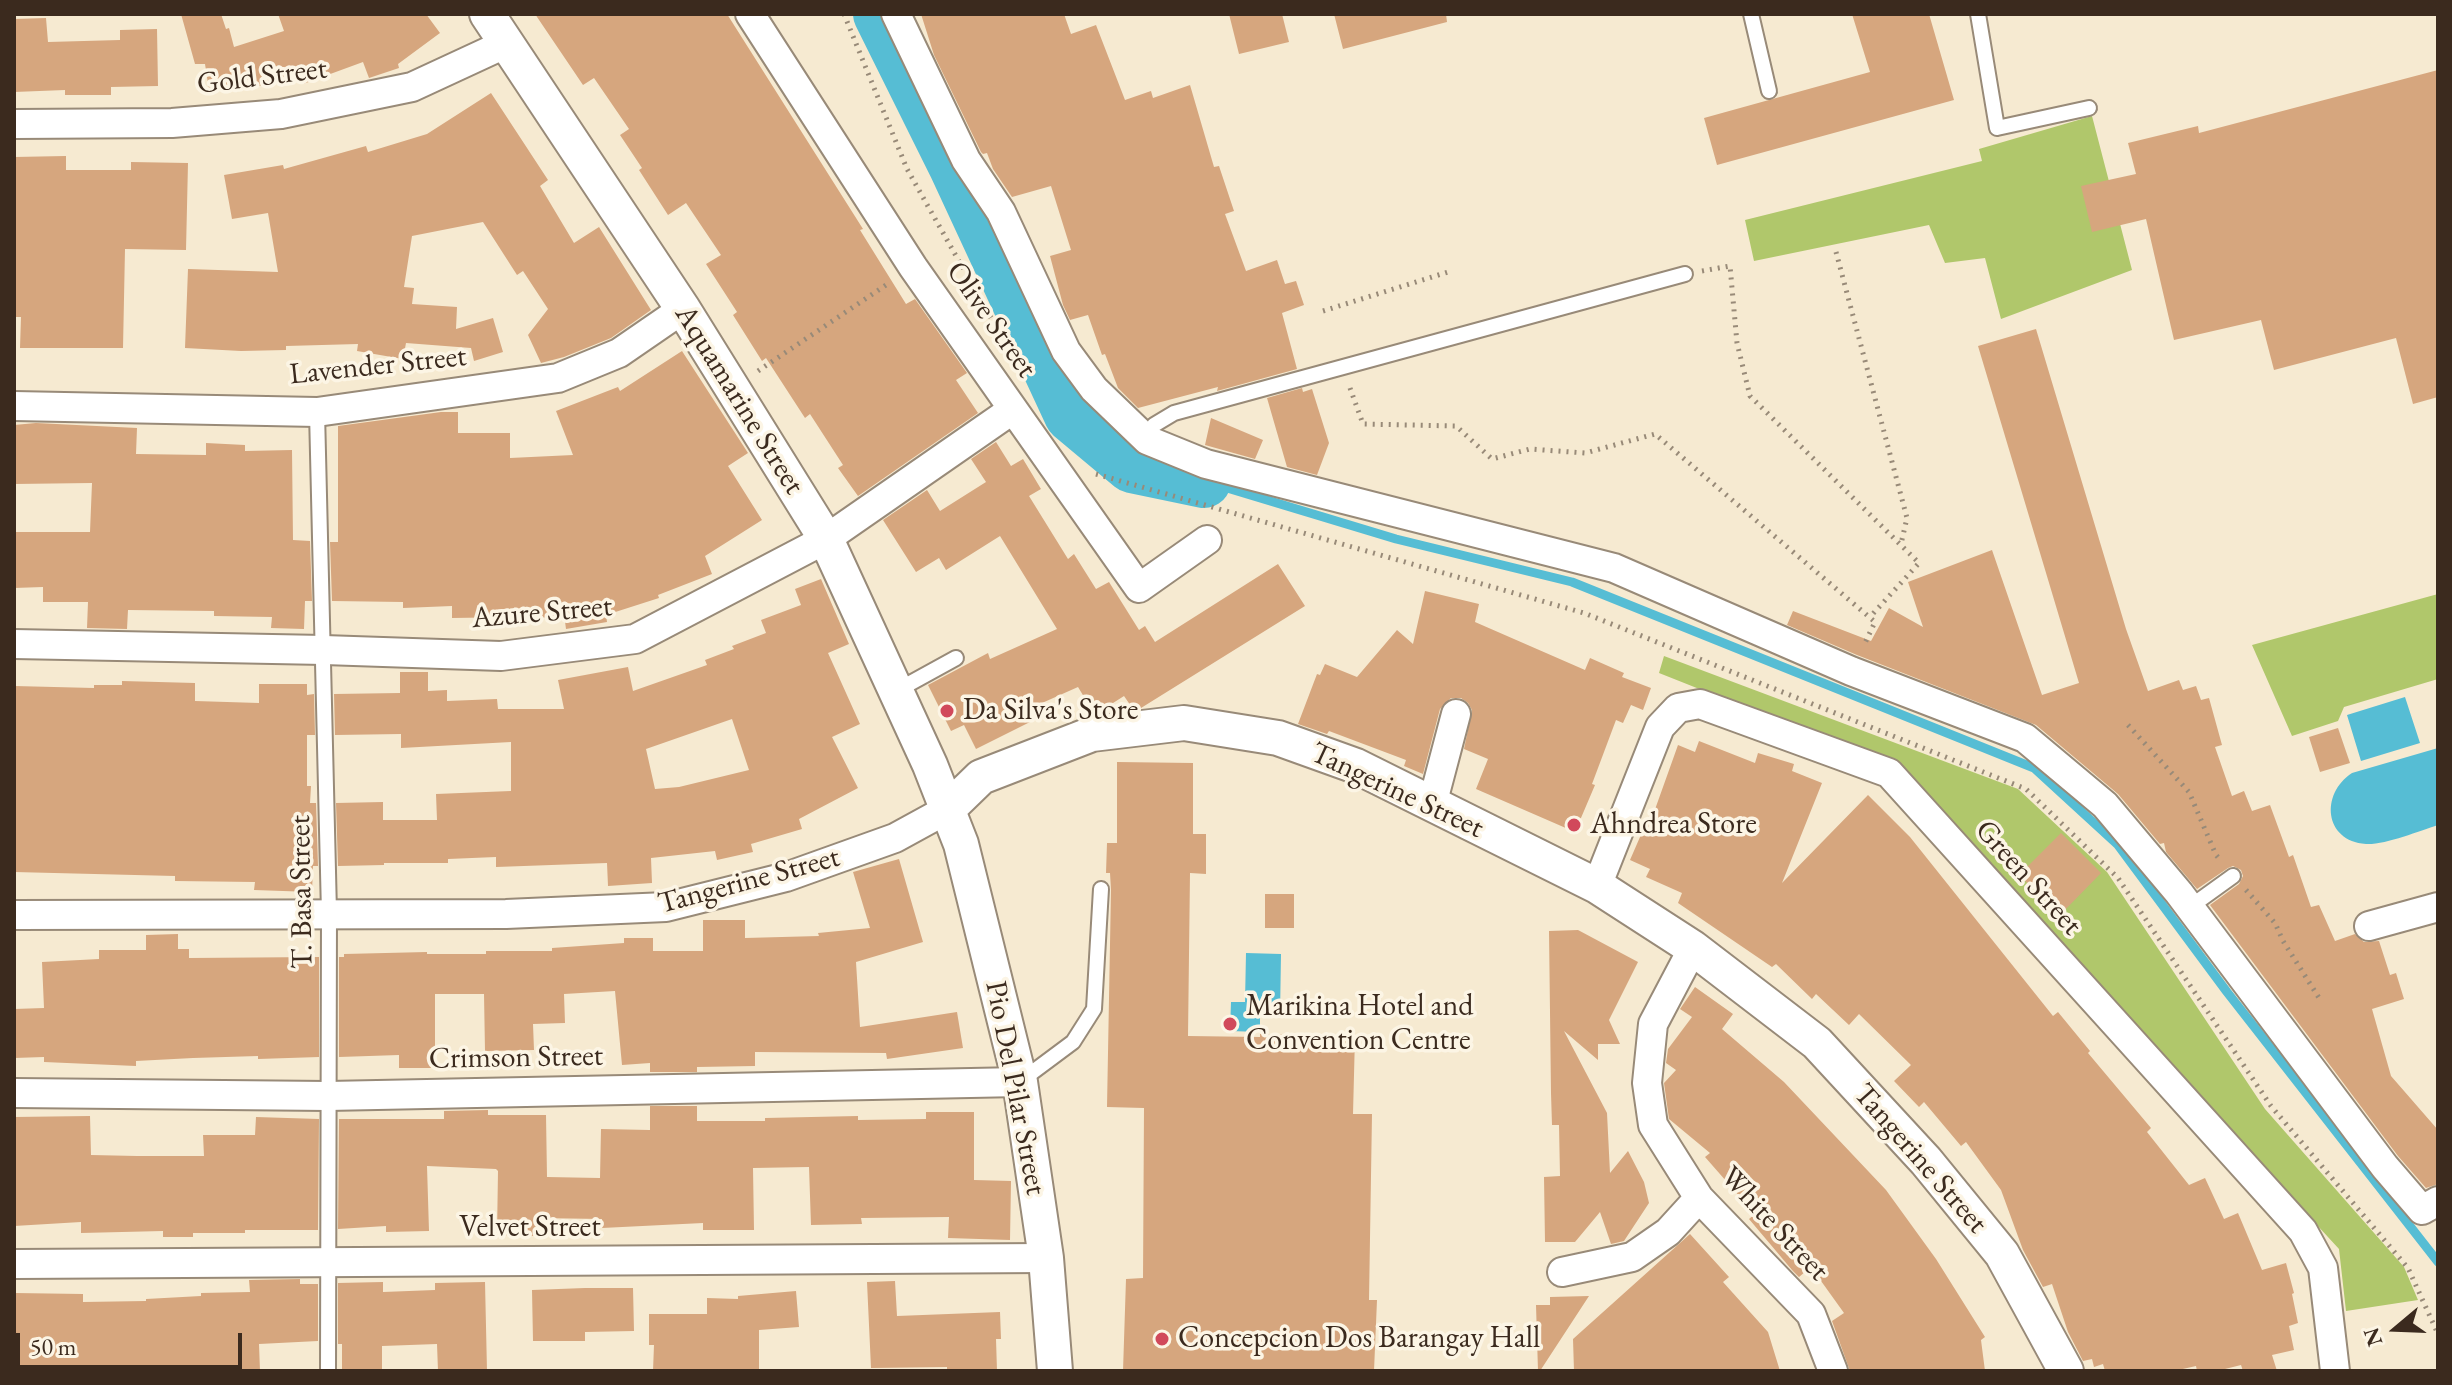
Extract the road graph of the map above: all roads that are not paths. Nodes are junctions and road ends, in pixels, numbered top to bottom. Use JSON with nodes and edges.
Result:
{"nodes":[{"id":1,"x":487,"y":14,"type":"edge"},
{"id":2,"x":750,"y":14,"type":"edge"},
{"id":3,"x":896,"y":14,"type":"edge"},
{"id":4,"x":1751,"y":14,"type":"edge"},
{"id":5,"x":1978,"y":14,"type":"edge"},
{"id":6,"x":507,"y":43,"type":"junction"},
{"id":7,"x":1769,"y":91,"type":"dead end"},
{"id":8,"x":2089,"y":108,"type":"dead end"},
{"id":9,"x":14,"y":124,"type":"edge"},
{"id":10,"x":1685,"y":274,"type":"road end"},
{"id":11,"x":683,"y":309,"type":"junction"},
{"id":12,"x":14,"y":406,"type":"edge"},
{"id":13,"x":1012,"y":410,"type":"junction"},
{"id":14,"x":317,"y":412,"type":"junction"},
{"id":15,"x":1147,"y":440,"type":"junction"},
{"id":16,"x":826,"y":539,"type":"junction"},
{"id":17,"x":1207,"y":540,"type":"dead end"},
{"id":18,"x":14,"y":644,"type":"edge"},
{"id":19,"x":324,"y":650,"type":"junction"},
{"id":20,"x":956,"y":658,"type":"dead end"},
{"id":21,"x":896,"y":691,"type":"junction"},
{"id":22,"x":1456,"y":714,"type":"dead end"},
{"id":23,"x":1432,"y":805,"type":"junction"},
{"id":24,"x":948,"y":809,"type":"junction"},
{"id":25,"x":2233,"y":876,"type":"road end"},
{"id":26,"x":1597,"y":886,"type":"junction"},
{"id":27,"x":1101,"y":889,"type":"dead end"},
{"id":28,"x":2190,"y":907,"type":"junction"},
{"id":29,"x":2438,"y":907,"type":"edge"},
{"id":30,"x":329,"y":913,"type":"junction"},
{"id":31,"x":14,"y":915,"type":"edge"},
{"id":32,"x":2369,"y":926,"type":"dead end"},
{"id":33,"x":1693,"y":948,"type":"junction"},
{"id":34,"x":1020,"y":1082,"type":"junction"},
{"id":35,"x":14,"y":1093,"type":"edge"},
{"id":36,"x":328,"y":1096,"type":"junction"},
{"id":37,"x":1699,"y":1198,"type":"junction"},
{"id":38,"x":2430,"y":1206,"type":"edge"},
{"id":39,"x":1046,"y":1258,"type":"junction"},
{"id":40,"x":328,"y":1263,"type":"junction"},
{"id":41,"x":14,"y":1264,"type":"edge"},
{"id":42,"x":1562,"y":1272,"type":"dead end"},
{"id":43,"x":328,"y":1371,"type":"edge"},
{"id":44,"x":1055,"y":1371,"type":"edge"},
{"id":45,"x":1833,"y":1371,"type":"edge"},
{"id":46,"x":2066,"y":1371,"type":"edge"},
{"id":47,"x":2335,"y":1371,"type":"edge"}],
"edges":[{"from":1,"to":6,"type":"street","name":"Aquamarine Street"},
{"from":2,"to":13,"type":"street","name":"Olive Street"},
{"from":3,"to":15,"type":"street"},
{"from":4,"to":7,"type":"lane"},
{"from":5,"to":8,"type":"lane"},
{"from":6,"to":9,"type":"street","name":"Gold Street"},
{"from":6,"to":11,"type":"street","name":"Aquamarine Street"},
{"from":10,"to":15,"type":"lane"},
{"from":11,"to":14,"type":"street","name":"Lavender Street"},
{"from":11,"to":16,"type":"street","name":"Aquamarine Street"},
{"from":12,"to":14,"type":"street","name":"Lavender Street"},
{"from":13,"to":16,"type":"street","name":"Azure Street"},
{"from":13,"to":17,"type":"street","name":"Olive Street"},
{"from":14,"to":19,"type":"lane","name":"T. Basa Street"},
{"from":15,"to":28,"type":"street"},
{"from":16,"to":19,"type":"street","name":"Azure Street"},
{"from":16,"to":21,"type":"street","name":"Aquamarine Street"},
{"from":18,"to":19,"type":"street","name":"Azure Street"},
{"from":19,"to":30,"type":"lane","name":"T. Basa Street"},
{"from":20,"to":21,"type":"lane"},
{"from":21,"to":24,"type":"street","name":"Aquamarine Street"},
{"from":22,"to":23,"type":"street"},
{"from":23,"to":24,"type":"street","name":"Tangerine Street"},
{"from":23,"to":26,"type":"street","name":"Tangerine Street"},
{"from":24,"to":30,"type":"street","name":"Tangerine Street"},
{"from":24,"to":34,"type":"street","name":"Pio Del Pilar Street"},
{"from":25,"to":28,"type":"lane"},
{"from":26,"to":33,"type":"street","name":"Tangerine Street"},
{"from":26,"to":47,"type":"street","name":"Green Street"},
{"from":27,"to":34,"type":"lane"},
{"from":28,"to":38,"type":"street"},
{"from":29,"to":32,"type":"street"},
{"from":30,"to":31,"type":"street","name":"Tangerine Street"},
{"from":30,"to":36,"type":"lane","name":"T. Basa Street"},
{"from":33,"to":37,"type":"street","name":"White Street"},
{"from":33,"to":46,"type":"street","name":"Tangerine Street"},
{"from":34,"to":36,"type":"street","name":"Crimson Street"},
{"from":34,"to":39,"type":"street","name":"Pio Del Pilar Street"},
{"from":35,"to":36,"type":"street","name":"Crimson Street"},
{"from":36,"to":40,"type":"lane","name":"T. Basa Street"},
{"from":37,"to":42,"type":"street"},
{"from":37,"to":45,"type":"street","name":"White Street"},
{"from":39,"to":40,"type":"street","name":"Velvet Street"},
{"from":39,"to":44,"type":"street","name":"Pio Del Pilar Street"},
{"from":40,"to":41,"type":"street","name":"Velvet Street"},
{"from":40,"to":43,"type":"lane","name":"T. Basa Street"}]}
